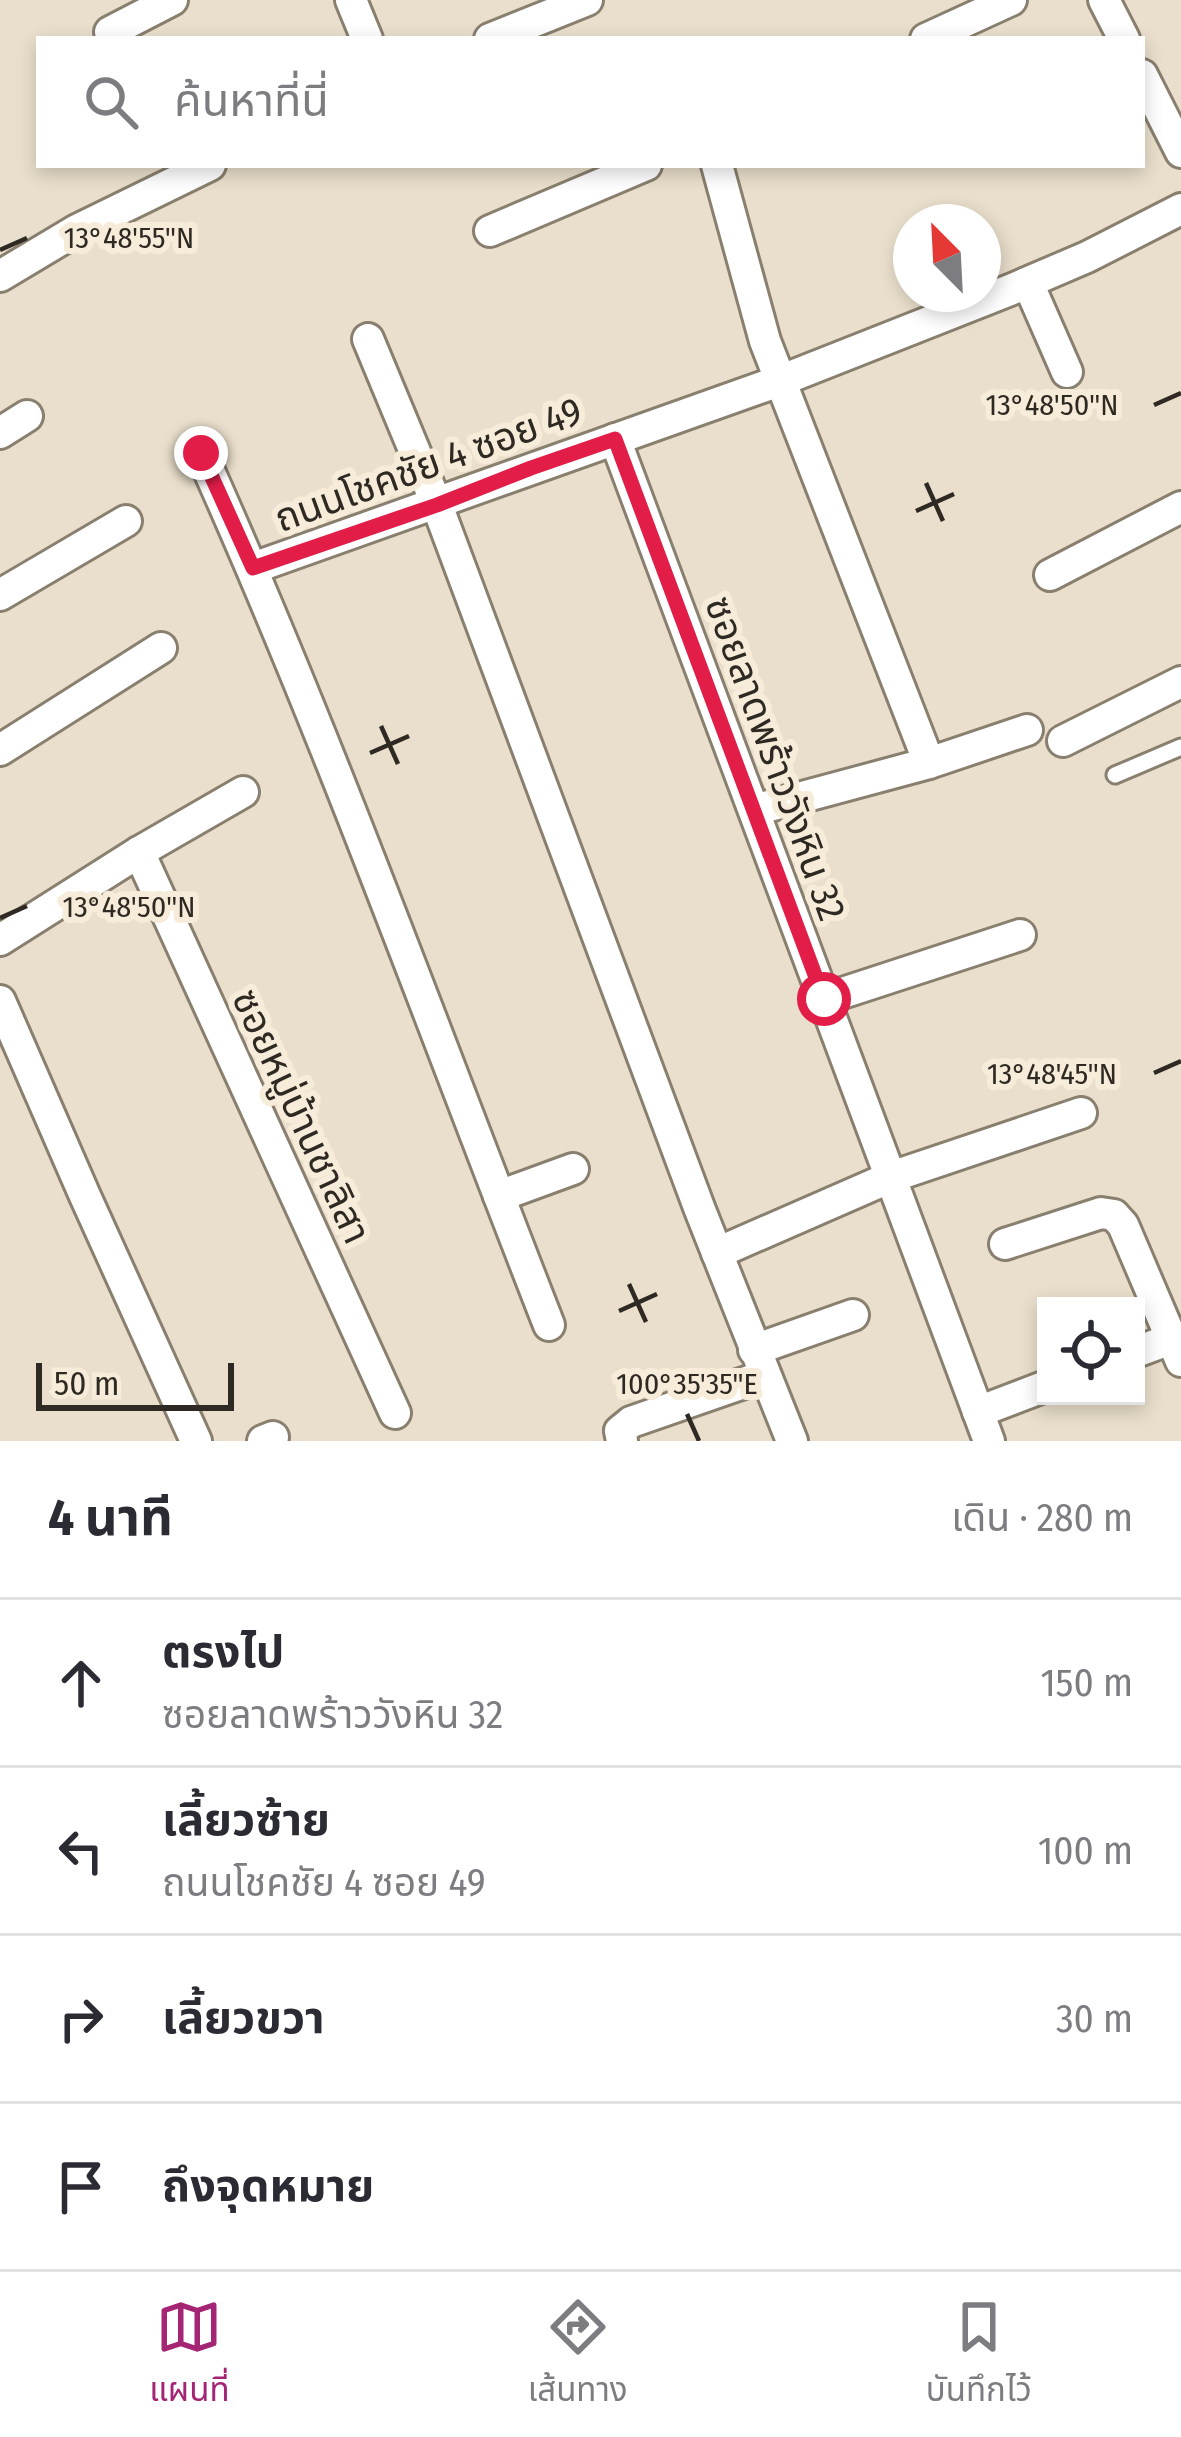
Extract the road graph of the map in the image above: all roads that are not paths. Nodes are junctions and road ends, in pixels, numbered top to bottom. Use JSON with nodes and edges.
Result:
{"nodes":[{"id":1,"x":172,"y":0,"type":"edge"},
{"id":2,"x":351,"y":0,"type":"edge"},
{"id":3,"x":587,"y":0,"type":"edge"},
{"id":4,"x":1011,"y":0,"type":"edge"},
{"id":5,"x":1104,"y":0,"type":"edge"},
{"id":6,"x":110,"y":32,"type":"dead end"},
{"id":7,"x":366,"y":36,"type":"edge"},
{"id":8,"x":497,"y":36,"type":"edge"},
{"id":9,"x":933,"y":36,"type":"edge"},
{"id":10,"x":1122,"y":36,"type":"edge"},
{"id":11,"x":1145,"y":81,"type":"edge"},
{"id":12,"x":1181,"y":152,"type":"edge"},
{"id":13,"x":204,"y":168,"type":"edge"},
{"id":14,"x":639,"y":168,"type":"edge"},
{"id":15,"x":718,"y":168,"type":"edge"},
{"id":16,"x":1181,"y":209,"type":"edge"},
{"id":17,"x":490,"y":231,"type":"dead end"},
{"id":18,"x":0,"y":276,"type":"edge"},
{"id":19,"x":1028,"y":283,"type":"junction"},
{"id":20,"x":368,"y":339,"type":"dead end"},
{"id":21,"x":1067,"y":372,"type":"dead end"},
{"id":22,"x":782,"y":380,"type":"junction"},
{"id":23,"x":615,"y":439,"type":"junction"},
{"id":24,"x":201,"y":453,"type":"dead end"},
{"id":25,"x":437,"y":505,"type":"junction"},
{"id":26,"x":1181,"y":507,"type":"edge"},
{"id":27,"x":126,"y":521,"type":"dead end"},
{"id":28,"x":253,"y":568,"type":"junction"},
{"id":29,"x":1050,"y":575,"type":"dead end"},
{"id":30,"x":0,"y":595,"type":"edge"},
{"id":31,"x":161,"y":648,"type":"dead end"},
{"id":32,"x":1181,"y":682,"type":"edge"},
{"id":33,"x":1027,"y":730,"type":"dead end"},
{"id":34,"x":1063,"y":741,"type":"dead end"},
{"id":35,"x":1181,"y":748,"type":"edge"},
{"id":36,"x":0,"y":750,"type":"edge"},
{"id":37,"x":929,"y":763,"type":"junction"},
{"id":38,"x":1115,"y":775,"type":"dead end"},
{"id":39,"x":243,"y":792,"type":"dead end"},
{"id":40,"x":754,"y":810,"type":"junction"},
{"id":41,"x":139,"y":852,"type":"junction"},
{"id":42,"x":1020,"y":935,"type":"dead end"},
{"id":43,"x":0,"y":940,"type":"edge"},
{"id":44,"x":824,"y":999,"type":"junction"},
{"id":45,"x":0,"y":1000,"type":"edge"},
{"id":46,"x":1081,"y":1113,"type":"dead end"},
{"id":47,"x":573,"y":1169,"type":"dead end"},
{"id":48,"x":891,"y":1177,"type":"junction"},
{"id":49,"x":499,"y":1196,"type":"junction"},
{"id":50,"x":1006,"y":1244,"type":"dead end"},
{"id":51,"x":717,"y":1253,"type":"junction"},
{"id":52,"x":853,"y":1315,"type":"dead end"},
{"id":53,"x":549,"y":1325,"type":"dead end"},
{"id":54,"x":1176,"y":1350,"type":"edge"},
{"id":55,"x":1145,"y":1352,"type":"edge"},
{"id":56,"x":759,"y":1363,"type":"junction"},
{"id":57,"x":1037,"y":1392,"type":"edge"},
{"id":58,"x":395,"y":1412,"type":"dead end"},
{"id":59,"x":984,"y":1426,"type":"edge"},
{"id":60,"x":195,"y":1438,"type":"edge"},
{"id":61,"x":622,"y":1441,"type":"edge"},
{"id":62,"x":792,"y":1441,"type":"edge"}],
"edges":[{"from":1,"to":6,"type":"street"},
{"from":2,"to":7,"type":"street"},
{"from":3,"to":8,"type":"street"},
{"from":4,"to":9,"type":"street"},
{"from":5,"to":10,"type":"street"},
{"from":11,"to":12,"type":"street"},
{"from":13,"to":18,"type":"street"},
{"from":14,"to":17,"type":"street"},
{"from":15,"to":22,"type":"street"},
{"from":16,"to":19,"type":"street","name":"ถนนโชคชัย 4 ซอย 49"},
{"from":19,"to":21,"type":"street"},
{"from":19,"to":22,"type":"street","name":"ถนนโชคชัย 4 ซอย 49"},
{"from":20,"to":25,"type":"street"},
{"from":22,"to":23,"type":"street","name":"ถนนโชคชัย 4 ซอย 49"},
{"from":22,"to":37,"type":"street"},
{"from":23,"to":25,"type":"street","name":"ถนนโชคชัย 4 ซอย 49"},
{"from":23,"to":40,"type":"street","name":"ซอยลาดพร้าววังหิน 32"},
{"from":24,"to":28,"type":"street"},
{"from":25,"to":28,"type":"street","name":"ถนนโชคชัย 4 ซอย 49"},
{"from":25,"to":51,"type":"street"},
{"from":26,"to":29,"type":"street"},
{"from":27,"to":30,"type":"street"},
{"from":28,"to":49,"type":"street","name":"ถนนโชคชัย 4 ซอย 49"},
{"from":31,"to":36,"type":"street"},
{"from":32,"to":34,"type":"street"},
{"from":33,"to":37,"type":"street"},
{"from":35,"to":38,"type":"lane"},
{"from":37,"to":40,"type":"street"},
{"from":39,"to":41,"type":"street"},
{"from":40,"to":44,"type":"street","name":"ซอยลาดพร้าววังหิน 32"},
{"from":41,"to":43,"type":"street"},
{"from":41,"to":58,"type":"street","name":"ซอยหมู่บ้านชาลิสา"},
{"from":42,"to":44,"type":"street"},
{"from":44,"to":48,"type":"street","name":"ซอยลาดพร้าววังหิน 32"},
{"from":45,"to":60,"type":"street"},
{"from":46,"to":48,"type":"street"},
{"from":47,"to":49,"type":"street"},
{"from":48,"to":51,"type":"street"},
{"from":48,"to":59,"type":"street","name":"ซอยลาดพร้าววังหิน 32"},
{"from":49,"to":53,"type":"street","name":"ถนนโชคชัย 4 ซอย 49"},
{"from":50,"to":54,"type":"street"},
{"from":51,"to":56,"type":"street"},
{"from":52,"to":56,"type":"street"},
{"from":54,"to":55,"type":"street"},
{"from":56,"to":61,"type":"street"},
{"from":56,"to":62,"type":"street"},
{"from":57,"to":59,"type":"street"}]}
